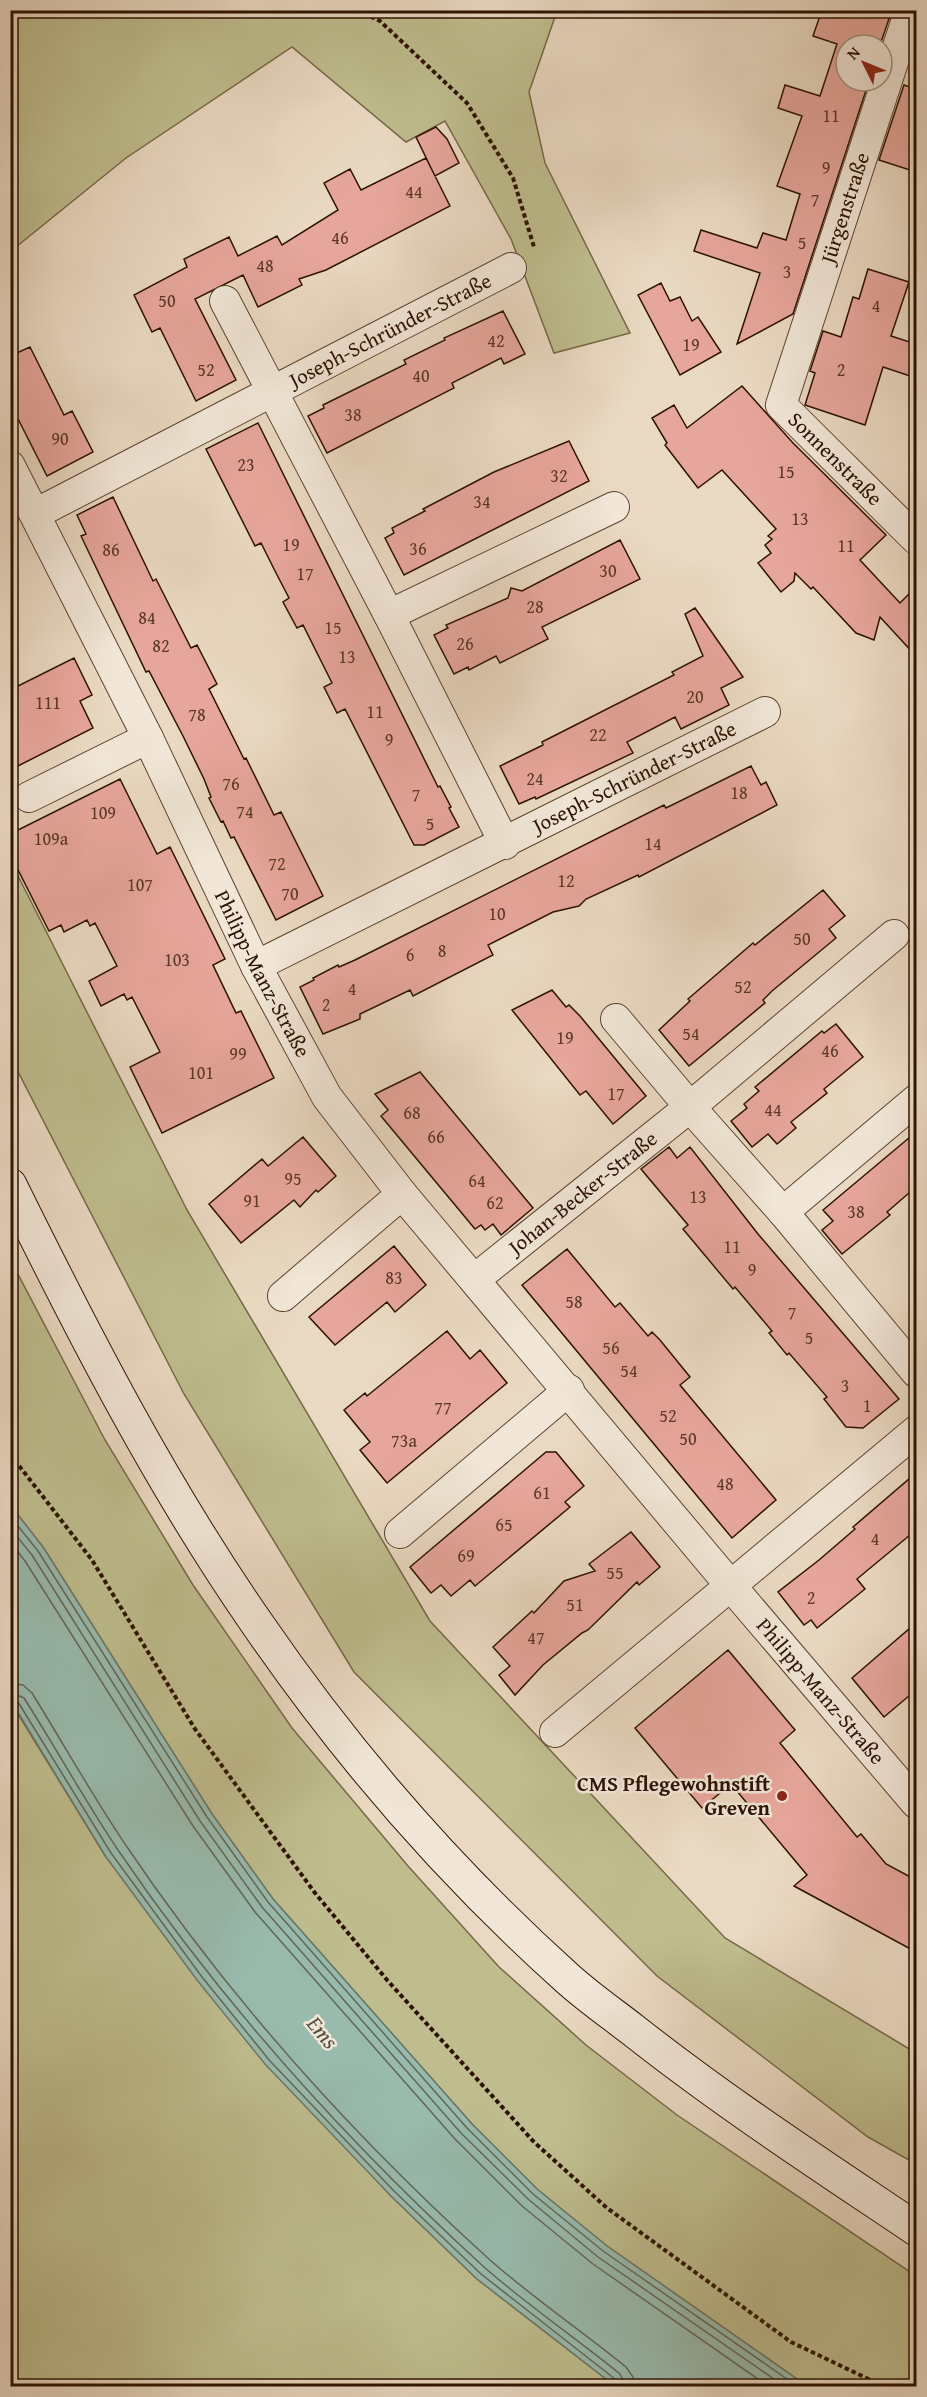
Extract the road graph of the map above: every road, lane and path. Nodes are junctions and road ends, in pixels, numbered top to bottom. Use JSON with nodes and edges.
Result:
{"nodes":[{"id":1,"x":357,"y":10,"type":"edge"},
{"id":2,"x":910,"y":10,"type":"edge"},
{"id":3,"x":511,"y":268,"type":"joint"},
{"id":4,"x":225,"y":301,"type":"dead end"},
{"id":5,"x":270,"y":391,"type":"junction"},
{"id":6,"x":781,"y":405,"type":"joint"},
{"id":7,"x":10,"y":466,"type":"edge"},
{"id":8,"x":614,"y":507,"type":"dead end"},
{"id":9,"x":35,"y":514,"type":"junction"},
{"id":10,"x":916,"y":539,"type":"edge"},
{"id":11,"x":389,"y":615,"type":"junction"},
{"id":12,"x":765,"y":712,"type":"dead end"},
{"id":13,"x":148,"y":738,"type":"junction"},
{"id":14,"x":29,"y":798,"type":"dead end"},
{"id":15,"x":506,"y":844,"type":"junction"},
{"id":16,"x":894,"y":935,"type":"dead end"},
{"id":17,"x":256,"y":966,"type":"junction"},
{"id":18,"x":616,"y":1019,"type":"dead end"},
{"id":19,"x":916,"y":1100,"type":"edge"},
{"id":20,"x":690,"y":1107,"type":"junction"},
{"id":21,"x":10,"y":1185,"type":"edge"},
{"id":22,"x":402,"y":1194,"type":"junction"},
{"id":23,"x":783,"y":1212,"type":"junction"},
{"id":24,"x":476,"y":1279,"type":"junction"},
{"id":25,"x":283,"y":1296,"type":"dead end"},
{"id":26,"x":916,"y":1372,"type":"edge"},
{"id":27,"x":569,"y":1390,"type":"junction"},
{"id":28,"x":916,"y":1431,"type":"edge"},
{"id":29,"x":10,"y":1454,"type":"edge"},
{"id":30,"x":400,"y":1533,"type":"dead end"},
{"id":31,"x":730,"y":1585,"type":"junction"},
{"id":32,"x":555,"y":1731,"type":"dead end"},
{"id":33,"x":915,"y":1799,"type":"edge"},
{"id":34,"x":916,"y":2229,"type":"edge"},
{"id":35,"x":883,"y":2386,"type":"edge"}],
"edges":[{"from":1,"to":3,"type":"path"},
{"from":2,"to":6,"type":"street","name":"Jürgenstraße"},
{"from":3,"to":5,"type":"street","name":"Joseph-Schründer-Straße"},
{"from":4,"to":5,"type":"street","name":"Joseph-Schründer-Straße"},
{"from":5,"to":9,"type":"street","name":"Joseph-Schründer-Straße"},
{"from":5,"to":11,"type":"street","name":"Joseph-Schründer-Straße"},
{"from":6,"to":10,"type":"street","name":"Sonnenstraße"},
{"from":7,"to":9,"type":"street","name":"Philipp-Manz-Straße"},
{"from":8,"to":11,"type":"street"},
{"from":9,"to":13,"type":"street","name":"Philipp-Manz-Straße"},
{"from":11,"to":15,"type":"street","name":"Joseph-Schründer-Straße"},
{"from":12,"to":15,"type":"street","name":"Joseph-Schründer-Straße"},
{"from":13,"to":14,"type":"street"},
{"from":13,"to":17,"type":"street","name":"Philipp-Manz-Straße"},
{"from":15,"to":17,"type":"street","name":"Joseph-Schründer-Straße"},
{"from":16,"to":20,"type":"street","name":"Johan-Becker-Straße"},
{"from":17,"to":22,"type":"street","name":"Philipp-Manz-Straße"},
{"from":18,"to":20,"type":"street"},
{"from":19,"to":23,"type":"street"},
{"from":20,"to":23,"type":"street"},
{"from":20,"to":24,"type":"street","name":"Johan-Becker-Straße"},
{"from":21,"to":34,"type":"main road"},
{"from":22,"to":24,"type":"street","name":"Philipp-Manz-Straße"},
{"from":22,"to":25,"type":"street"},
{"from":23,"to":26,"type":"street"},
{"from":24,"to":27,"type":"street","name":"Philipp-Manz-Straße"},
{"from":27,"to":30,"type":"street"},
{"from":27,"to":31,"type":"street","name":"Philipp-Manz-Straße"},
{"from":28,"to":31,"type":"street"},
{"from":29,"to":35,"type":"path"},
{"from":31,"to":32,"type":"street"},
{"from":31,"to":33,"type":"street","name":"Philipp-Manz-Straße"}]}
